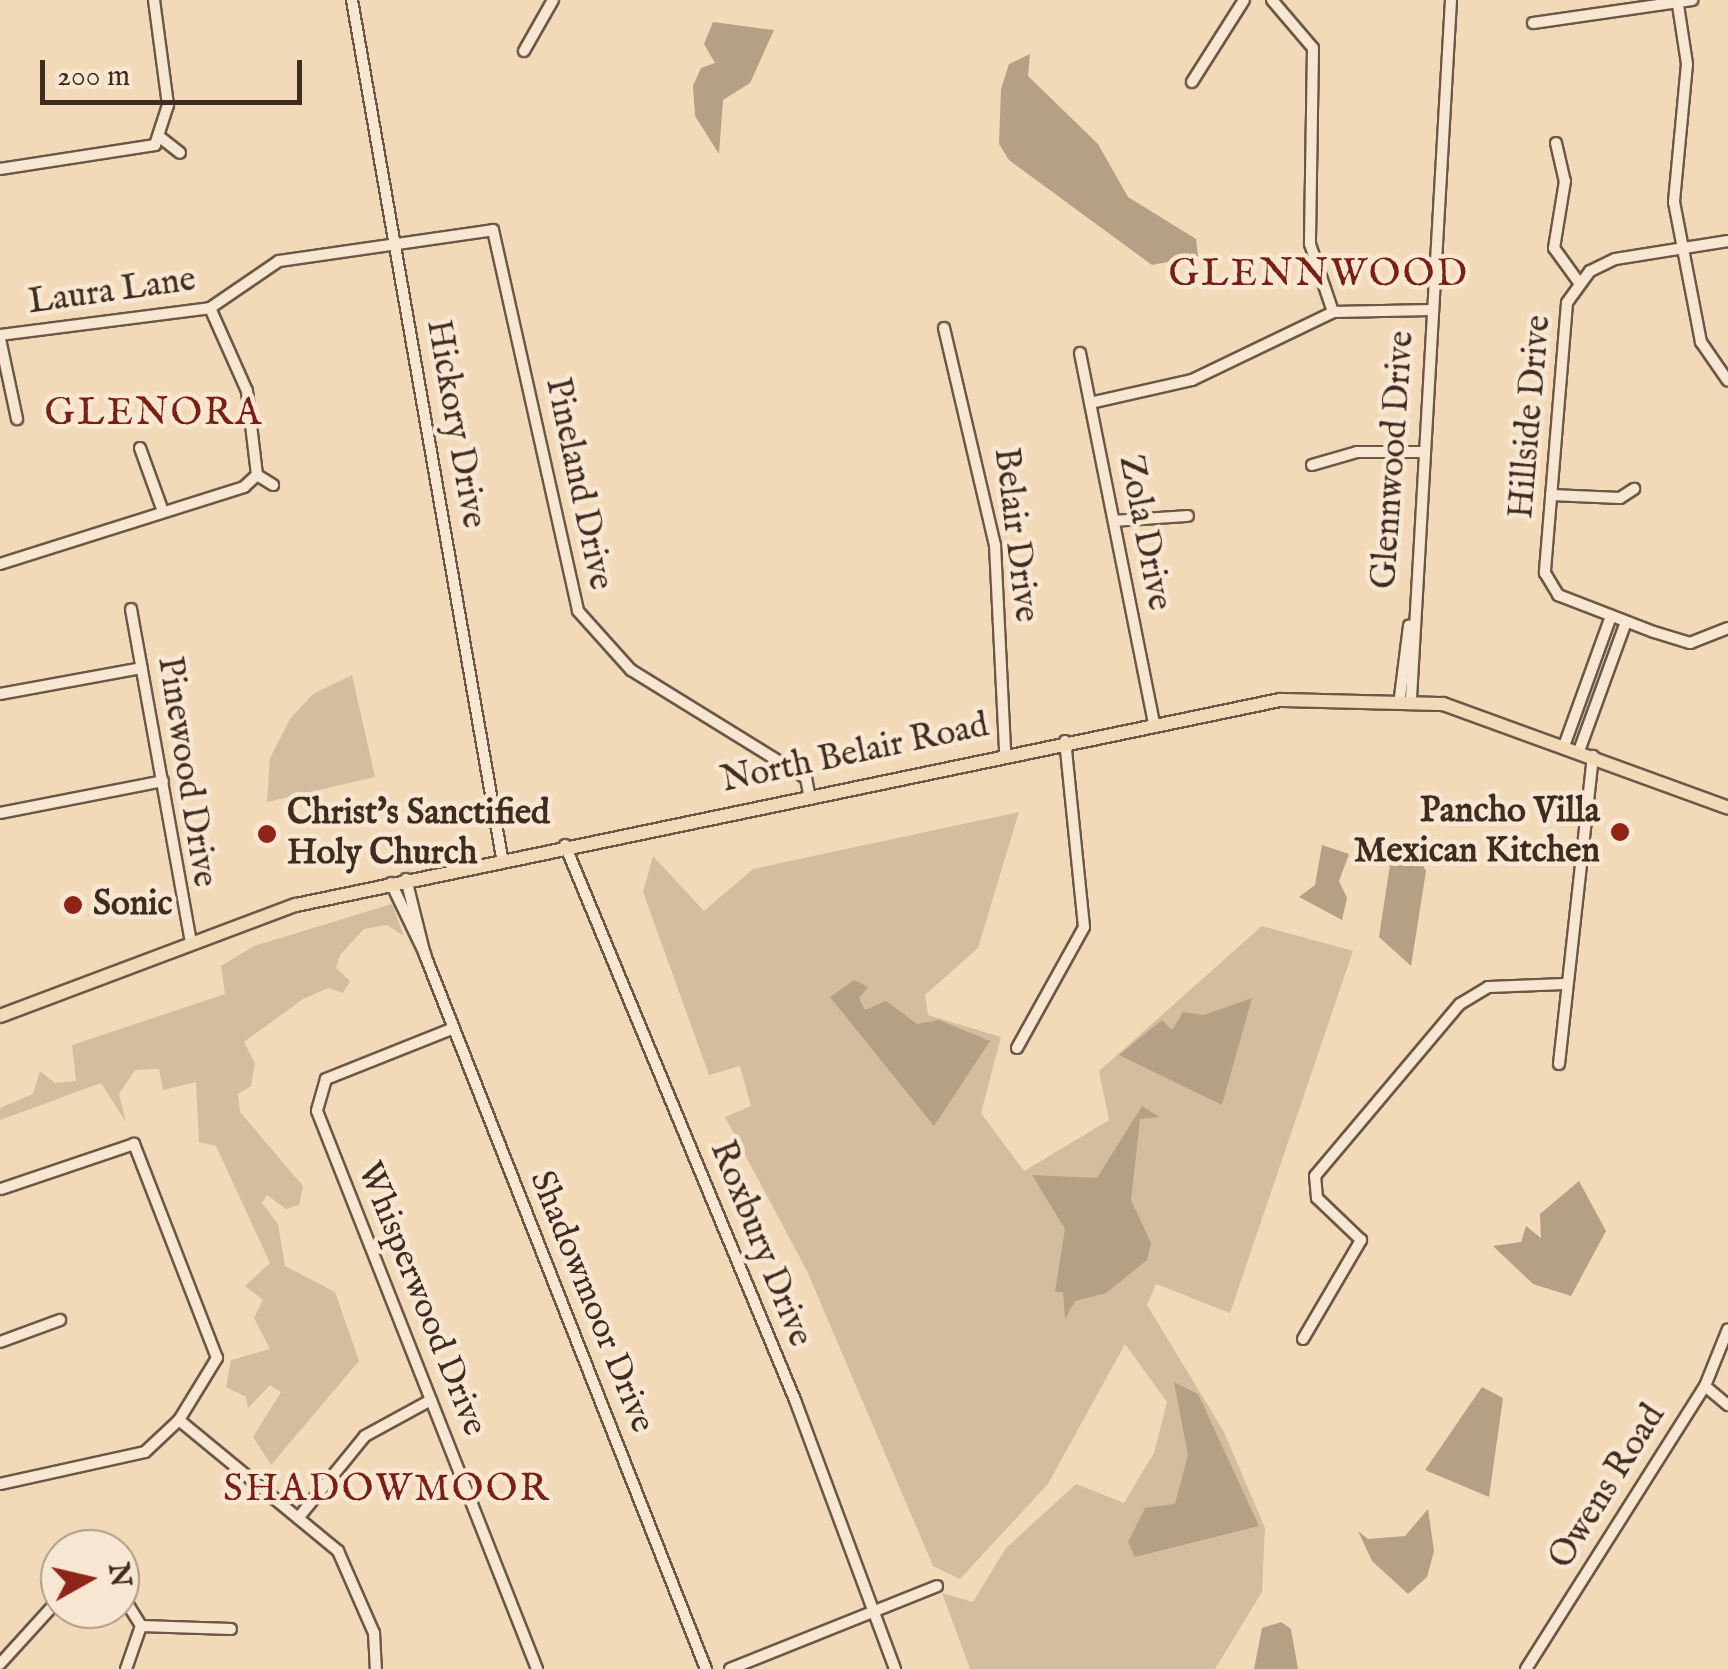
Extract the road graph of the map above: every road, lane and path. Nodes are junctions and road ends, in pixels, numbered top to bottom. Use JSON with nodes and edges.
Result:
{"nodes":[{"id":1,"x":154,"y":0,"type":"edge"},
{"id":2,"x":352,"y":0,"type":"edge"},
{"id":3,"x":553,"y":0,"type":"edge"},
{"id":4,"x":1244,"y":0,"type":"edge"},
{"id":5,"x":1272,"y":0,"type":"edge"},
{"id":6,"x":1451,"y":0,"type":"edge"},
{"id":7,"x":1692,"y":0,"type":"edge"},
{"id":8,"x":1678,"y":5,"type":"junction"},
{"id":9,"x":1532,"y":23,"type":"dead end"},
{"id":10,"x":524,"y":51,"type":"dead end"},
{"id":11,"x":1192,"y":82,"type":"dead end"},
{"id":12,"x":161,"y":138,"type":"junction"},
{"id":13,"x":1556,"y":143,"type":"dead end"},
{"id":14,"x":180,"y":153,"type":"dead end"},
{"id":15,"x":0,"y":169,"type":"edge"},
{"id":16,"x":1728,"y":241,"type":"edge"},
{"id":17,"x":396,"y":244,"type":"junction"},
{"id":18,"x":1683,"y":250,"type":"junction"},
{"id":19,"x":1580,"y":284,"type":"junction"},
{"id":20,"x":210,"y":308,"type":"junction"},
{"id":21,"x":1432,"y":310,"type":"junction"},
{"id":22,"x":1333,"y":312,"type":"junction"},
{"id":23,"x":944,"y":328,"type":"dead end"},
{"id":24,"x":0,"y":337,"type":"edge"},
{"id":25,"x":1080,"y":353,"type":"dead end"},
{"id":26,"x":1728,"y":380,"type":"edge"},
{"id":27,"x":1090,"y":403,"type":"junction"},
{"id":28,"x":17,"y":419,"type":"dead end"},
{"id":29,"x":140,"y":448,"type":"dead end"},
{"id":30,"x":1420,"y":452,"type":"junction"},
{"id":31,"x":1312,"y":466,"type":"dead end"},
{"id":32,"x":257,"y":475,"type":"junction"},
{"id":33,"x":273,"y":485,"type":"dead end"},
{"id":34,"x":1634,"y":489,"type":"dead end"},
{"id":35,"x":1551,"y":496,"type":"junction"},
{"id":36,"x":160,"y":506,"type":"junction"},
{"id":37,"x":1188,"y":516,"type":"dead end"},
{"id":38,"x":1114,"y":520,"type":"junction"},
{"id":39,"x":0,"y":564,"type":"edge"},
{"id":40,"x":132,"y":610,"type":"dead end"},
{"id":41,"x":1610,"y":616,"type":"junction"},
{"id":42,"x":1626,"y":622,"type":"junction"},
{"id":43,"x":1728,"y":628,"type":"edge"},
{"id":44,"x":142,"y":668,"type":"junction"},
{"id":45,"x":0,"y":694,"type":"edge"},
{"id":46,"x":1405,"y":698,"type":"junction"},
{"id":47,"x":1154,"y":724,"type":"junction"},
{"id":48,"x":1065,"y":741,"type":"junction"},
{"id":49,"x":1564,"y":746,"type":"junction"},
{"id":50,"x":1579,"y":751,"type":"junction"},
{"id":51,"x":1005,"y":753,"type":"junction"},
{"id":52,"x":1593,"y":756,"type":"junction"},
{"id":53,"x":163,"y":781,"type":"junction"},
{"id":54,"x":809,"y":793,"type":"junction"},
{"id":55,"x":1728,"y":808,"type":"edge"},
{"id":56,"x":0,"y":813,"type":"edge"},
{"id":57,"x":565,"y":844,"type":"junction"},
{"id":58,"x":502,"y":858,"type":"junction"},
{"id":59,"x":406,"y":879,"type":"junction"},
{"id":60,"x":391,"y":882,"type":"junction"},
{"id":61,"x":411,"y":919,"type":"junction"},
{"id":62,"x":191,"y":942,"type":"junction"},
{"id":63,"x":1565,"y":984,"type":"junction"},
{"id":64,"x":0,"y":1016,"type":"edge"},
{"id":65,"x":454,"y":1028,"type":"junction"},
{"id":66,"x":1017,"y":1048,"type":"dead end"},
{"id":67,"x":1559,"y":1064,"type":"dead end"},
{"id":68,"x":2,"y":1189,"type":"edge"},
{"id":69,"x":60,"y":1320,"type":"dead end"},
{"id":70,"x":1728,"y":1329,"type":"edge"},
{"id":71,"x":1303,"y":1339,"type":"dead end"},
{"id":72,"x":0,"y":1342,"type":"edge"},
{"id":73,"x":1705,"y":1386,"type":"junction"},
{"id":74,"x":431,"y":1400,"type":"junction"},
{"id":75,"x":1728,"y":1405,"type":"edge"},
{"id":76,"x":179,"y":1420,"type":"junction"},
{"id":77,"x":0,"y":1484,"type":"edge"},
{"id":78,"x":299,"y":1517,"type":"junction"},
{"id":79,"x":937,"y":1586,"type":"dead end"},
{"id":80,"x":872,"y":1612,"type":"junction"},
{"id":81,"x":40,"y":1620,"type":"edge"},
{"id":82,"x":141,"y":1626,"type":"joint"},
{"id":83,"x":231,"y":1630,"type":"dead end"},
{"id":84,"x":0,"y":1664,"type":"edge"},
{"id":85,"x":126,"y":1669,"type":"edge"},
{"id":86,"x":376,"y":1669,"type":"edge"},
{"id":87,"x":537,"y":1669,"type":"edge"},
{"id":88,"x":706,"y":1669,"type":"edge"},
{"id":89,"x":730,"y":1669,"type":"edge"},
{"id":90,"x":895,"y":1669,"type":"edge"},
{"id":91,"x":1526,"y":1669,"type":"edge"}],
"edges":[{"from":1,"to":12,"type":"street"},
{"from":2,"to":17,"type":"street","name":"Hickory Drive"},
{"from":3,"to":10,"type":"street"},
{"from":4,"to":11,"type":"street"},
{"from":5,"to":22,"type":"street"},
{"from":6,"to":21,"type":"street","name":"Glennwood Drive"},
{"from":7,"to":8,"type":"street"},
{"from":8,"to":9,"type":"street"},
{"from":8,"to":18,"type":"street"},
{"from":12,"to":14,"type":"street"},
{"from":12,"to":15,"type":"street"},
{"from":13,"to":19,"type":"street"},
{"from":16,"to":18,"type":"street","name":"Hillside Drive"},
{"from":17,"to":20,"type":"street","name":"Laura Lane"},
{"from":17,"to":54,"type":"street","name":"Pineland Drive"},
{"from":17,"to":58,"type":"street","name":"Hickory Drive"},
{"from":18,"to":19,"type":"street","name":"Hillside Drive"},
{"from":18,"to":26,"type":"street"},
{"from":19,"to":35,"type":"street","name":"Hillside Drive"},
{"from":20,"to":24,"type":"street","name":"Laura Lane"},
{"from":20,"to":32,"type":"street"},
{"from":21,"to":22,"type":"street"},
{"from":21,"to":30,"type":"street","name":"Glennwood Drive"},
{"from":22,"to":27,"type":"street"},
{"from":23,"to":51,"type":"street","name":"Belair Drive"},
{"from":24,"to":28,"type":"street"},
{"from":25,"to":27,"type":"street","name":"Zola Drive"},
{"from":27,"to":38,"type":"street","name":"Zola Drive"},
{"from":29,"to":36,"type":"street"},
{"from":30,"to":31,"type":"street"},
{"from":30,"to":46,"type":"street","name":"Glennwood Drive"},
{"from":32,"to":33,"type":"street"},
{"from":32,"to":36,"type":"street"},
{"from":34,"to":35,"type":"street"},
{"from":35,"to":41,"type":"street","name":"Hillside Drive"},
{"from":36,"to":39,"type":"street"},
{"from":37,"to":38,"type":"street"},
{"from":38,"to":47,"type":"street","name":"Zola Drive"},
{"from":40,"to":44,"type":"street","name":"Pinewood Drive"},
{"from":41,"to":42,"type":"street"},
{"from":41,"to":49,"type":"street"},
{"from":42,"to":43,"type":"street"},
{"from":42,"to":50,"type":"street"},
{"from":44,"to":45,"type":"street"},
{"from":44,"to":53,"type":"street","name":"Pinewood Drive"},
{"from":46,"to":47,"type":"main road","name":"North Belair Road"},
{"from":46,"to":49,"type":"main road","name":"North Belair Road"},
{"from":47,"to":48,"type":"main road","name":"North Belair Road"},
{"from":48,"to":51,"type":"main road","name":"North Belair Road"},
{"from":48,"to":66,"type":"street"},
{"from":49,"to":50,"type":"main road","name":"North Belair Road"},
{"from":50,"to":52,"type":"main road","name":"North Belair Road"},
{"from":51,"to":54,"type":"main road","name":"North Belair Road"},
{"from":52,"to":55,"type":"main road","name":"North Belair Road"},
{"from":52,"to":63,"type":"street"},
{"from":53,"to":56,"type":"street"},
{"from":53,"to":62,"type":"street","name":"Pinewood Drive"},
{"from":54,"to":57,"type":"main road","name":"North Belair Road"},
{"from":57,"to":58,"type":"main road","name":"North Belair Road"},
{"from":57,"to":80,"type":"street","name":"Roxbury Drive"},
{"from":58,"to":59,"type":"main road","name":"North Belair Road"},
{"from":59,"to":60,"type":"main road","name":"North Belair Road"},
{"from":59,"to":61,"type":"street","name":"Shadowmoor Drive"},
{"from":60,"to":61,"type":"street","name":"Shadowmoor Drive"},
{"from":60,"to":62,"type":"main road","name":"North Belair Road"},
{"from":61,"to":65,"type":"street","name":"Shadowmoor Drive"},
{"from":62,"to":64,"type":"main road","name":"North Belair Road"},
{"from":63,"to":67,"type":"street"},
{"from":63,"to":71,"type":"street"},
{"from":65,"to":74,"type":"street","name":"Whisperwood Drive"},
{"from":65,"to":88,"type":"street","name":"Shadowmoor Drive"},
{"from":68,"to":76,"type":"street"},
{"from":69,"to":72,"type":"street"},
{"from":70,"to":73,"type":"street","name":"Owens Road"},
{"from":73,"to":75,"type":"street"},
{"from":73,"to":91,"type":"street","name":"Owens Road"},
{"from":74,"to":78,"type":"street"},
{"from":74,"to":87,"type":"street","name":"Whisperwood Drive"},
{"from":76,"to":77,"type":"street"},
{"from":76,"to":78,"type":"street"},
{"from":78,"to":86,"type":"street"},
{"from":79,"to":80,"type":"street"},
{"from":80,"to":89,"type":"street"},
{"from":80,"to":90,"type":"street","name":"Roxbury Drive"},
{"from":81,"to":84,"type":"street"},
{"from":82,"to":83,"type":"street"},
{"from":82,"to":85,"type":"street"}]}
